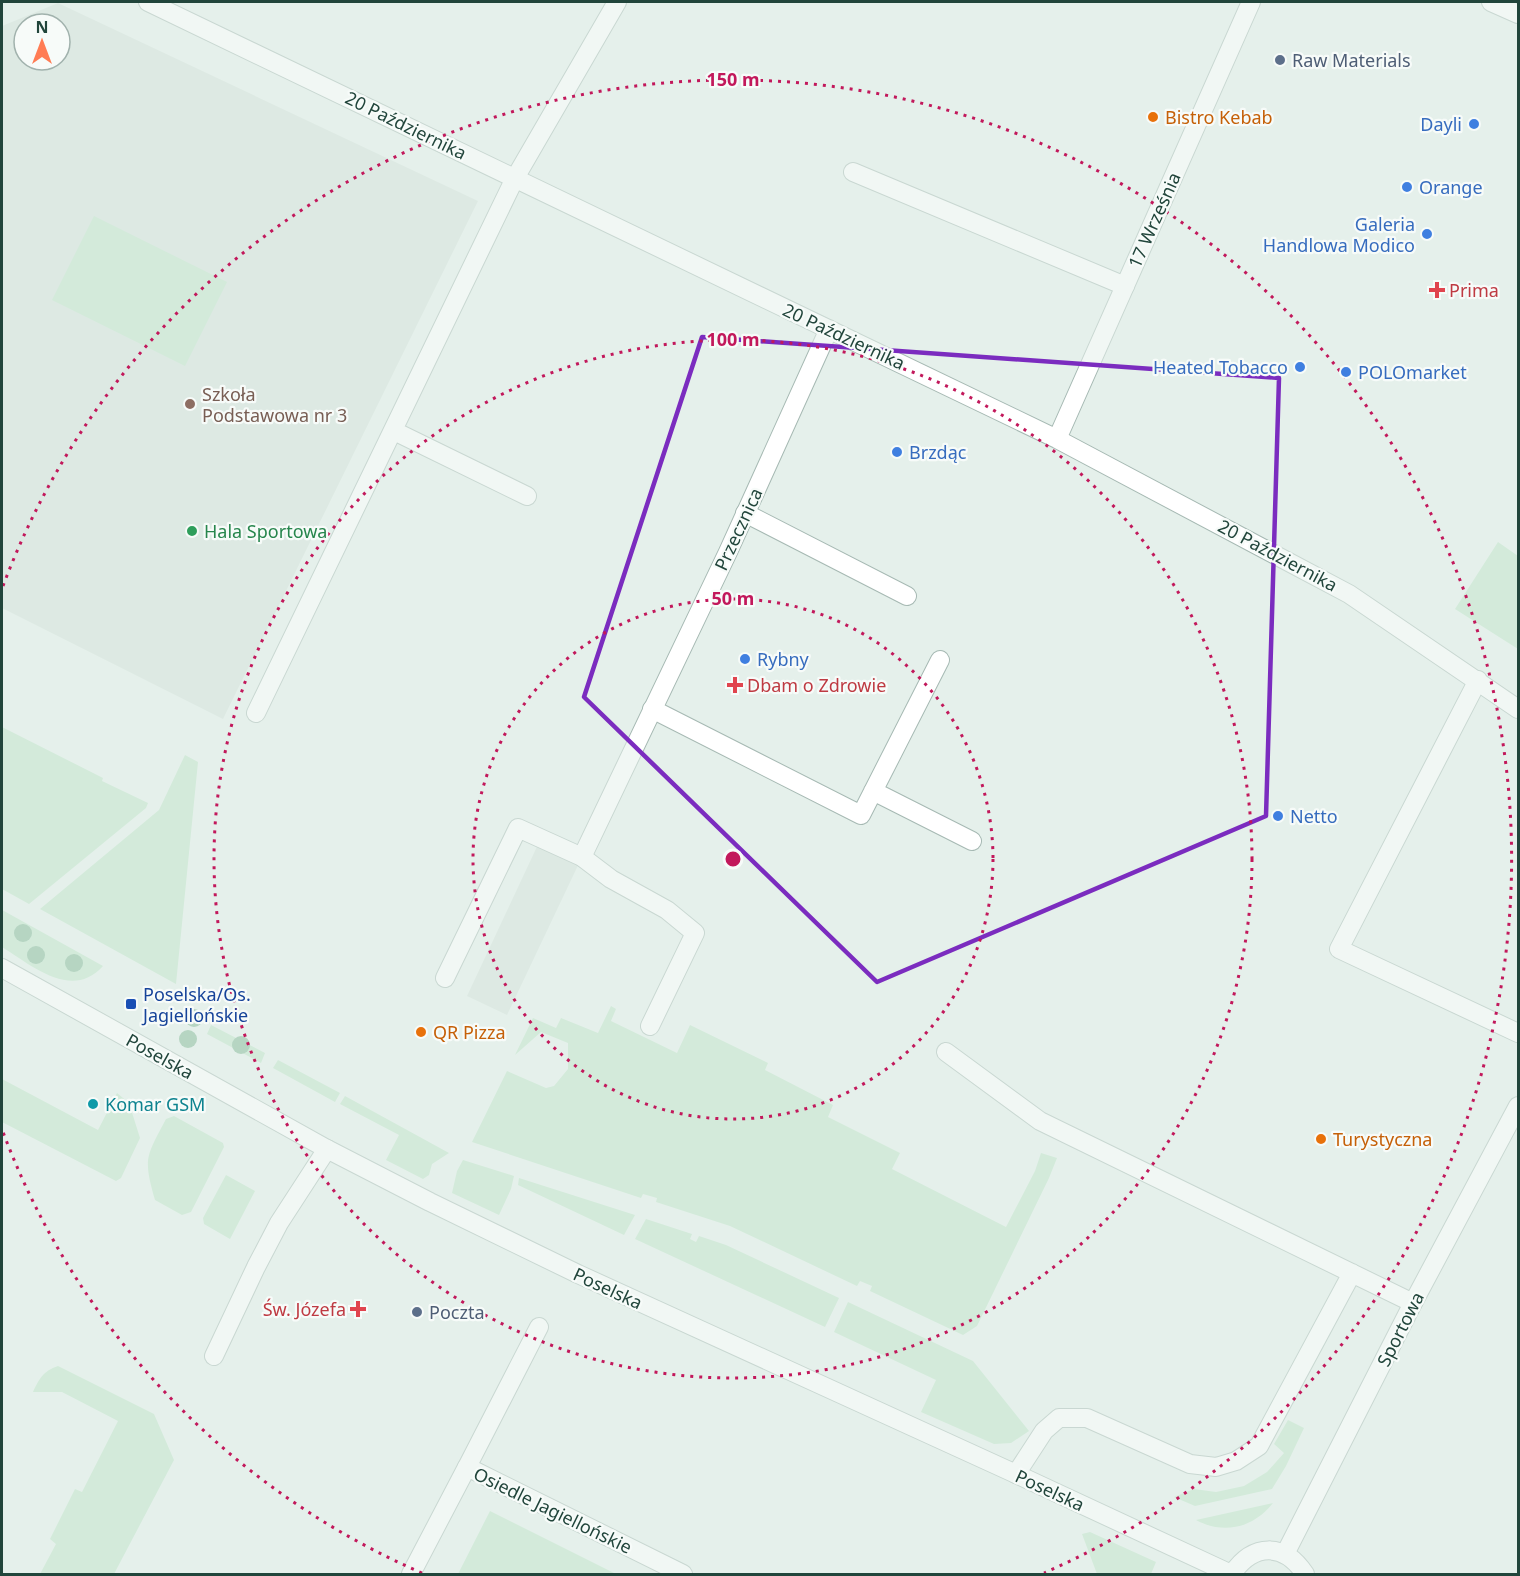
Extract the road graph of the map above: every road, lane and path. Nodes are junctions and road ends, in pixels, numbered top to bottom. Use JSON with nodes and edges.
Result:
{"nodes":[{"id":1,"x":148,"y":2,"type":"edge"},
{"id":2,"x":617,"y":2,"type":"edge"},
{"id":3,"x":1251,"y":2,"type":"edge"},
{"id":4,"x":1491,"y":2,"type":"edge"},
{"id":5,"x":1518,"y":14,"type":"edge"},
{"id":6,"x":853,"y":171,"type":"dead end"},
{"id":7,"x":515,"y":178,"type":"junction"},
{"id":8,"x":1125,"y":286,"type":"junction"},
{"id":9,"x":830,"y":329,"type":"junction"},
{"id":10,"x":394,"y":431,"type":"junction"},
{"id":11,"x":1057,"y":439,"type":"junction"},
{"id":12,"x":527,"y":495,"type":"dead end"},
{"id":13,"x":745,"y":513,"type":"junction"},
{"id":14,"x":907,"y":596,"type":"dead end"},
{"id":15,"x":940,"y":660,"type":"dead end"},
{"id":16,"x":1478,"y":680,"type":"junction"},
{"id":17,"x":652,"y":709,"type":"junction"},
{"id":18,"x":1518,"y":710,"type":"edge"},
{"id":19,"x":256,"y":713,"type":"dead end"},
{"id":20,"x":873,"y":791,"type":"junction"},
{"id":21,"x":972,"y":841,"type":"dead end"},
{"id":22,"x":582,"y":857,"type":"junction"},
{"id":23,"x":2,"y":968,"type":"edge"},
{"id":24,"x":445,"y":978,"type":"dead end"},
{"id":25,"x":650,"y":1026,"type":"dead end"},
{"id":26,"x":1518,"y":1033,"type":"edge"},
{"id":27,"x":946,"y":1052,"type":"dead end"},
{"id":28,"x":1518,"y":1106,"type":"edge"},
{"id":29,"x":327,"y":1149,"type":"junction"},
{"id":30,"x":1352,"y":1273,"type":"junction"},
{"id":31,"x":1413,"y":1303,"type":"junction"},
{"id":32,"x":539,"y":1327,"type":"dead end"},
{"id":33,"x":214,"y":1356,"type":"dead end"},
{"id":34,"x":467,"y":1467,"type":"junction"},
{"id":35,"x":1016,"y":1474,"type":"junction"},
{"id":36,"x":1285,"y":1554,"type":"junction"},
{"id":37,"x":411,"y":1575,"type":"edge"},
{"id":38,"x":683,"y":1575,"type":"edge"},
{"id":39,"x":1231,"y":1575,"type":"edge"},
{"id":40,"x":1305,"y":1575,"type":"edge"}],
"edges":[{"from":1,"to":7,"type":"street","name":"20 Października"},
{"from":2,"to":7,"type":"street"},
{"from":3,"to":8,"type":"street","name":"17 Września"},
{"from":4,"to":5,"type":"street"},
{"from":6,"to":8,"type":"street"},
{"from":7,"to":9,"type":"street","name":"20 Października"},
{"from":7,"to":10,"type":"street"},
{"from":8,"to":11,"type":"street","name":"17 Września"},
{"from":9,"to":11,"type":"street","name":"20 Października"},
{"from":9,"to":13,"type":"street","name":"Przecznica"},
{"from":10,"to":12,"type":"street"},
{"from":10,"to":19,"type":"street"},
{"from":11,"to":16,"type":"street","name":"20 Października"},
{"from":13,"to":14,"type":"street"},
{"from":13,"to":17,"type":"street","name":"Przecznica"},
{"from":15,"to":20,"type":"street"},
{"from":16,"to":18,"type":"street","name":"20 Października"},
{"from":16,"to":26,"type":"street"},
{"from":17,"to":20,"type":"street"},
{"from":17,"to":22,"type":"street","name":"Przecznica"},
{"from":20,"to":21,"type":"street"},
{"from":22,"to":24,"type":"street"},
{"from":22,"to":25,"type":"street"},
{"from":23,"to":29,"type":"street","name":"Poselska"},
{"from":27,"to":30,"type":"street"},
{"from":28,"to":31,"type":"street","name":"Sportowa"},
{"from":29,"to":33,"type":"street"},
{"from":29,"to":35,"type":"street","name":"Poselska"},
{"from":30,"to":31,"type":"street"},
{"from":30,"to":35,"type":"street"},
{"from":31,"to":36,"type":"street","name":"Sportowa"},
{"from":32,"to":34,"type":"street"},
{"from":34,"to":37,"type":"street","name":"Osiedle Jagiellońskie"},
{"from":34,"to":38,"type":"street","name":"Osiedle Jagiellońskie"},
{"from":35,"to":39,"type":"street","name":"Poselska"},
{"from":36,"to":39,"type":"street"},
{"from":36,"to":40,"type":"street"}]}
